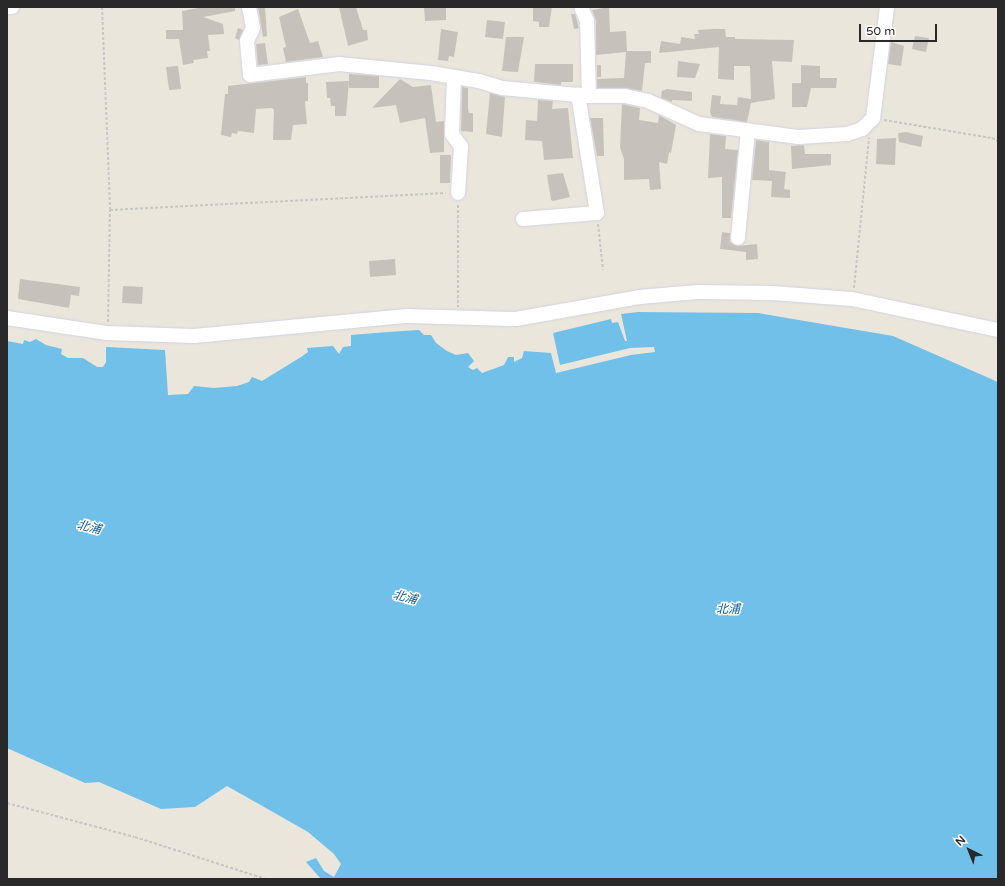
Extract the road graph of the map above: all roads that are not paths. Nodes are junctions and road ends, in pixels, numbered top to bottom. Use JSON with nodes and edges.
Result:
{"nodes":[{"id":1,"x":7,"y":7,"type":"edge"},
{"id":2,"x":12,"y":7,"type":"edge"},
{"id":3,"x":249,"y":7,"type":"edge"},
{"id":4,"x":581,"y":7,"type":"edge"},
{"id":5,"x":887,"y":7,"type":"edge"},
{"id":6,"x":454,"y":77,"type":"junction"},
{"id":7,"x":584,"y":96,"type":"junction"},
{"id":8,"x":748,"y":130,"type":"junction"},
{"id":9,"x":458,"y":193,"type":"road end"},
{"id":10,"x":523,"y":219,"type":"dead end"},
{"id":11,"x":738,"y":238,"type":"dead end"},
{"id":12,"x":7,"y":318,"type":"edge"},
{"id":13,"x":998,"y":330,"type":"edge"}],
"edges":[{"from":1,"to":2,"type":"street"},
{"from":3,"to":6,"type":"street"},
{"from":4,"to":7,"type":"street"},
{"from":5,"to":8,"type":"street"},
{"from":6,"to":7,"type":"street"},
{"from":6,"to":9,"type":"street"},
{"from":7,"to":8,"type":"street"},
{"from":7,"to":10,"type":"street"},
{"from":8,"to":11,"type":"street"},
{"from":12,"to":13,"type":"street"}]}
